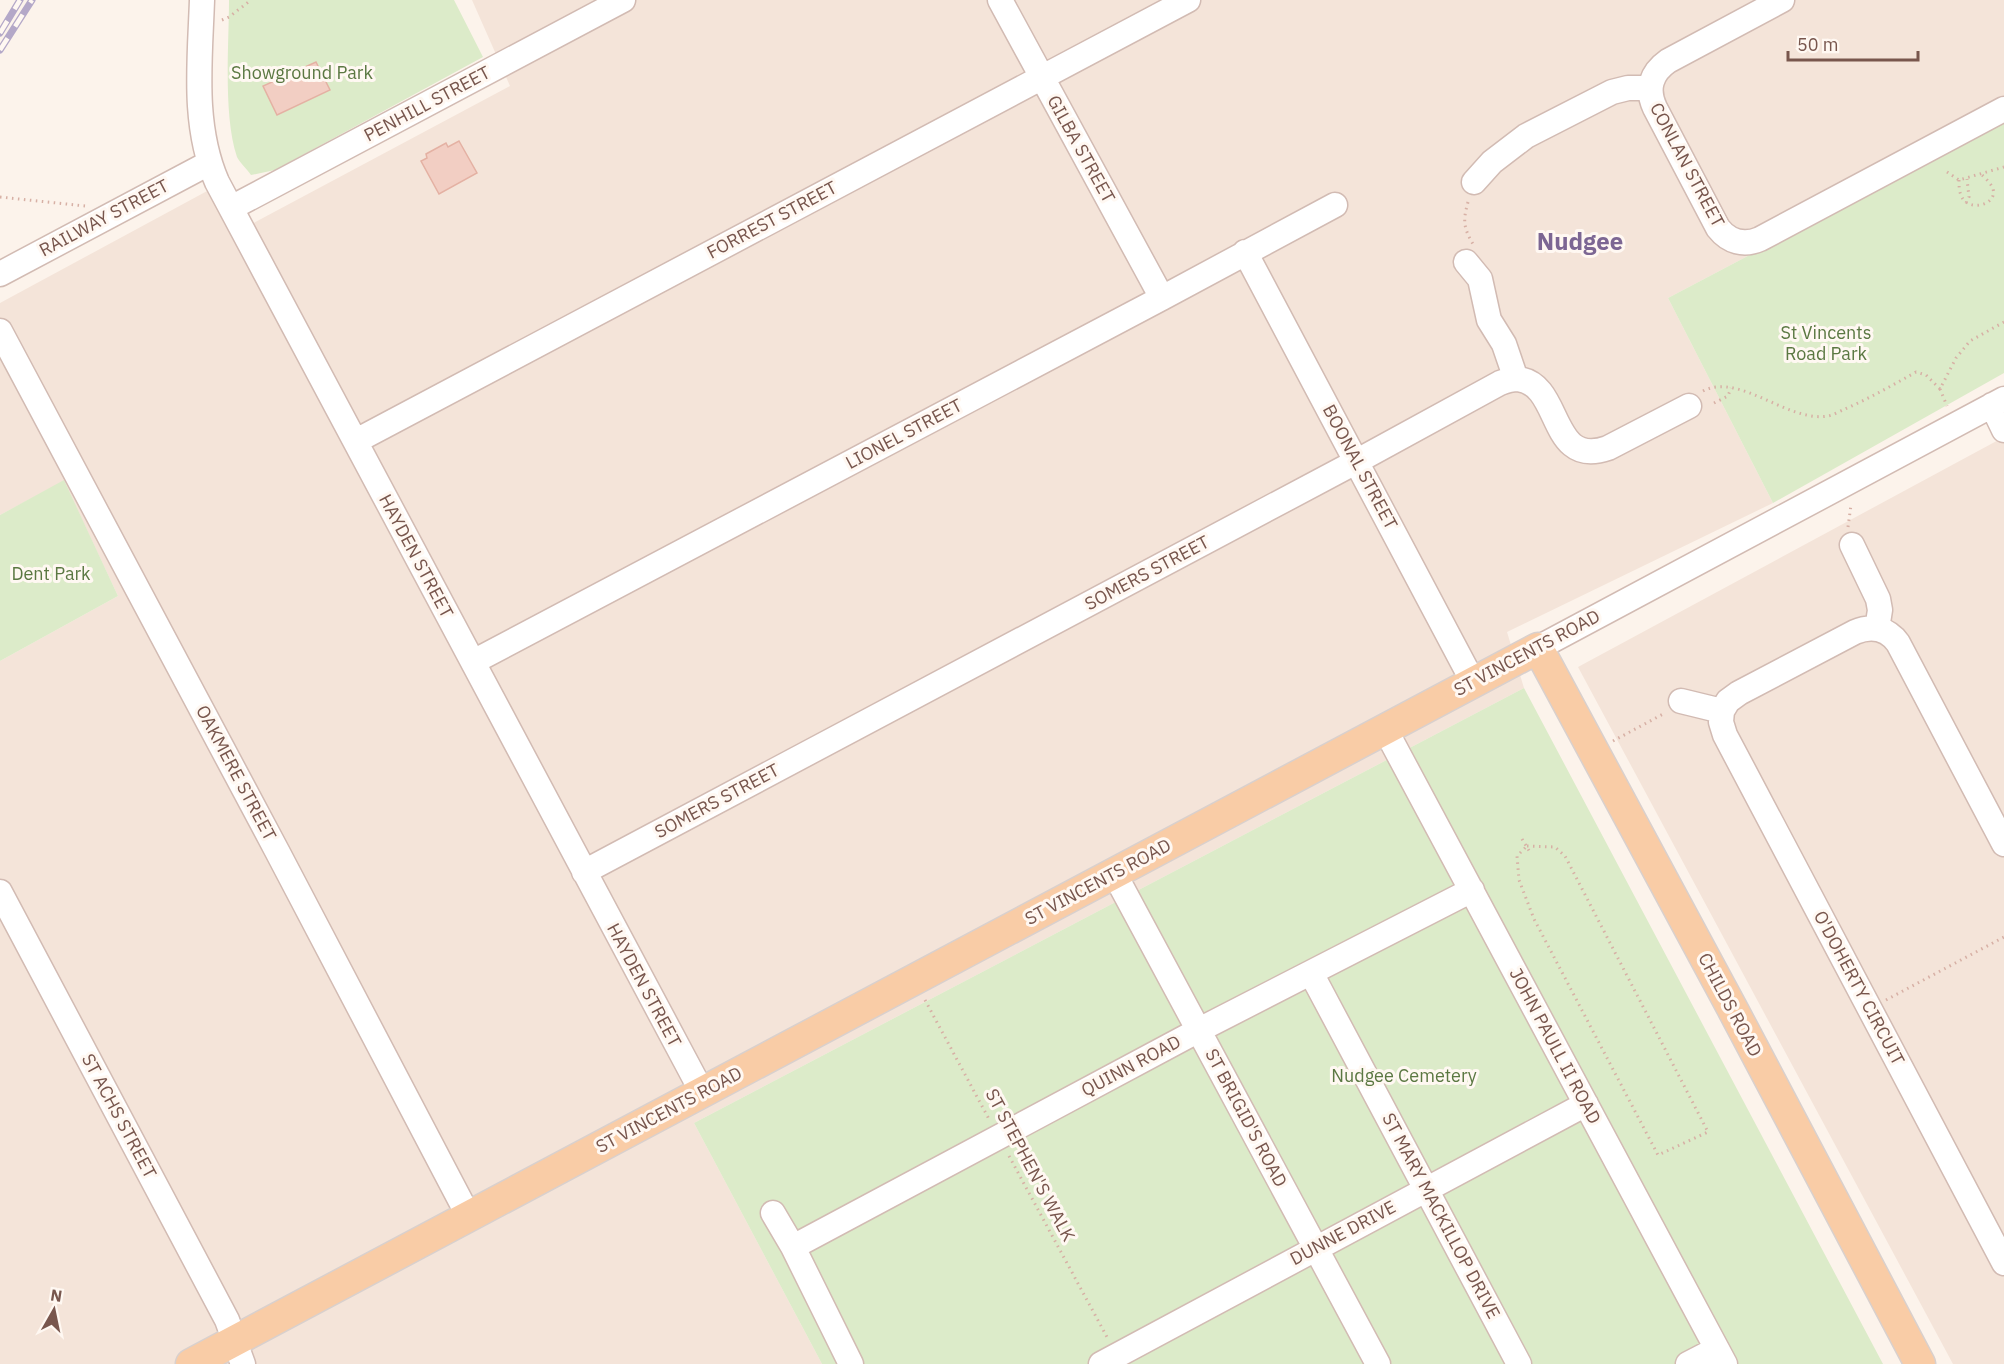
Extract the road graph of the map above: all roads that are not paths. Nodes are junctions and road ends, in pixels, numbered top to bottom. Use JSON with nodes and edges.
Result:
{"nodes":[{"id":1,"x":202,"y":0,"type":"edge"},
{"id":2,"x":623,"y":0,"type":"edge"},
{"id":3,"x":1000,"y":0,"type":"edge"},
{"id":4,"x":1188,"y":0,"type":"edge"},
{"id":5,"x":1782,"y":0,"type":"edge"},
{"id":6,"x":1042,"y":78,"type":"junction"},
{"id":7,"x":1650,"y":88,"type":"junction"},
{"id":8,"x":2004,"y":109,"type":"edge"},
{"id":9,"x":209,"y":163,"type":"junction"},
{"id":10,"x":1474,"y":182,"type":"road end"},
{"id":11,"x":1335,"y":205,"type":"dead end"},
{"id":12,"x":231,"y":208,"type":"junction"},
{"id":13,"x":1245,"y":252,"type":"junction"},
{"id":14,"x":1470,"y":268,"type":"road end"},
{"id":15,"x":0,"y":274,"type":"edge"},
{"id":16,"x":1162,"y":298,"type":"junction"},
{"id":17,"x":0,"y":331,"type":"edge"},
{"id":18,"x":1516,"y":379,"type":"junction"},
{"id":19,"x":1998,"y":402,"type":"edge"},
{"id":20,"x":1689,"y":406,"type":"road end"},
{"id":21,"x":2004,"y":430,"type":"edge"},
{"id":22,"x":356,"y":441,"type":"junction"},
{"id":23,"x":1357,"y":461,"type":"junction"},
{"id":24,"x":1852,"y":545,"type":"dead end"},
{"id":25,"x":1877,"y":629,"type":"junction"},
{"id":26,"x":1538,"y":648,"type":"junction"},
{"id":27,"x":472,"y":662,"type":"junction"},
{"id":28,"x":1473,"y":682,"type":"junction"},
{"id":29,"x":1681,"y":701,"type":"road end"},
{"id":30,"x":1722,"y":711,"type":"junction"},
{"id":31,"x":1385,"y":729,"type":"junction"},
{"id":32,"x":2004,"y":844,"type":"edge"},
{"id":33,"x":584,"y":872,"type":"junction"},
{"id":34,"x":1114,"y":873,"type":"junction"},
{"id":35,"x":1472,"y":890,"type":"junction"},
{"id":36,"x":0,"y":892,"type":"edge"},
{"id":37,"x":1311,"y":973,"type":"junction"},
{"id":38,"x":1199,"y":1030,"type":"junction"},
{"id":39,"x":702,"y":1092,"type":"junction"},
{"id":40,"x":1586,"y":1104,"type":"junction"},
{"id":41,"x":1426,"y":1189,"type":"junction"},
{"id":42,"x":773,"y":1213,"type":"dead end"},
{"id":43,"x":469,"y":1217,"type":"junction"},
{"id":44,"x":793,"y":1247,"type":"junction"},
{"id":45,"x":1316,"y":1248,"type":"junction"},
{"id":46,"x":2004,"y":1263,"type":"edge"},
{"id":47,"x":239,"y":1352,"type":"edge"},
{"id":48,"x":1721,"y":1356,"type":"edge"},
{"id":49,"x":1109,"y":1360,"type":"edge"},
{"id":50,"x":191,"y":1364,"type":"edge"},
{"id":51,"x":851,"y":1364,"type":"edge"},
{"id":52,"x":1378,"y":1364,"type":"edge"},
{"id":53,"x":1520,"y":1364,"type":"edge"},
{"id":54,"x":1688,"y":1364,"type":"edge"},
{"id":55,"x":1920,"y":1364,"type":"edge"}],
"edges":[{"from":1,"to":9,"type":"street","name":"HAYDEN STREET"},
{"from":2,"to":12,"type":"street","name":"PENHILL STREET"},
{"from":3,"to":6,"type":"street","name":"GILBA STREET"},
{"from":4,"to":6,"type":"street","name":"FORREST STREET"},
{"from":5,"to":7,"type":"street","name":"CONLAN STREET"},
{"from":6,"to":16,"type":"street","name":"GILBA STREET"},
{"from":6,"to":22,"type":"street","name":"FORREST STREET"},
{"from":7,"to":8,"type":"street","name":"CONLAN STREET"},
{"from":7,"to":10,"type":"street"},
{"from":9,"to":12,"type":"street","name":"HAYDEN STREET"},
{"from":9,"to":15,"type":"street","name":"RAILWAY STREET"},
{"from":11,"to":13,"type":"street","name":"LIONEL STREET"},
{"from":12,"to":22,"type":"street","name":"HAYDEN STREET"},
{"from":13,"to":16,"type":"street","name":"LIONEL STREET"},
{"from":13,"to":23,"type":"street","name":"BOONAL STREET"},
{"from":14,"to":18,"type":"street"},
{"from":16,"to":27,"type":"street","name":"LIONEL STREET"},
{"from":17,"to":43,"type":"street","name":"OAKMERE STREET"},
{"from":18,"to":20,"type":"street"},
{"from":18,"to":23,"type":"street","name":"SOMERS STREET"},
{"from":19,"to":21,"type":"street"},
{"from":19,"to":26,"type":"street","name":"ST VINCENTS ROAD"},
{"from":22,"to":27,"type":"street","name":"HAYDEN STREET"},
{"from":23,"to":28,"type":"street","name":"BOONAL STREET"},
{"from":23,"to":33,"type":"street","name":"SOMERS STREET"},
{"from":24,"to":25,"type":"street"},
{"from":25,"to":30,"type":"street"},
{"from":25,"to":32,"type":"street"},
{"from":26,"to":28,"type":"main road","name":"ST VINCENTS ROAD"},
{"from":26,"to":55,"type":"main road","name":"CHILDS ROAD"},
{"from":27,"to":33,"type":"street","name":"HAYDEN STREET"},
{"from":28,"to":31,"type":"main road","name":"ST VINCENTS ROAD"},
{"from":29,"to":30,"type":"street"},
{"from":30,"to":46,"type":"street","name":"O'DOHERTY CIRCUIT"},
{"from":31,"to":34,"type":"main road","name":"ST VINCENTS ROAD"},
{"from":31,"to":35,"type":"street","name":"JOHN PAULL II ROAD"},
{"from":33,"to":39,"type":"street","name":"HAYDEN STREET"},
{"from":34,"to":38,"type":"street","name":"ST BRIGID'S ROAD"},
{"from":34,"to":39,"type":"main road","name":"ST VINCENTS ROAD"},
{"from":35,"to":37,"type":"street","name":"QUINN ROAD"},
{"from":35,"to":40,"type":"street","name":"JOHN PAULL II ROAD"},
{"from":36,"to":47,"type":"street","name":"ST ACHS STREET"},
{"from":37,"to":38,"type":"street","name":"QUINN ROAD"},
{"from":37,"to":41,"type":"street","name":"ST MARY MACKILLOP DRIVE"},
{"from":38,"to":44,"type":"street","name":"QUINN ROAD"},
{"from":38,"to":45,"type":"street","name":"ST BRIGID'S ROAD"},
{"from":39,"to":43,"type":"main road","name":"ST VINCENTS ROAD"},
{"from":40,"to":41,"type":"street","name":"DUNNE DRIVE"},
{"from":40,"to":48,"type":"street","name":"JOHN PAULL II ROAD"},
{"from":41,"to":45,"type":"street","name":"DUNNE DRIVE"},
{"from":41,"to":53,"type":"street","name":"ST MARY MACKILLOP DRIVE"},
{"from":42,"to":44,"type":"street"},
{"from":43,"to":47,"type":"main road","name":"ST VINCENTS ROAD"},
{"from":44,"to":51,"type":"street"},
{"from":45,"to":49,"type":"street","name":"DUNNE DRIVE"},
{"from":45,"to":52,"type":"street","name":"ST BRIGID'S ROAD"},
{"from":47,"to":50,"type":"main road","name":"ST VINCENTS ROAD"},
{"from":48,"to":54,"type":"street"}]}
